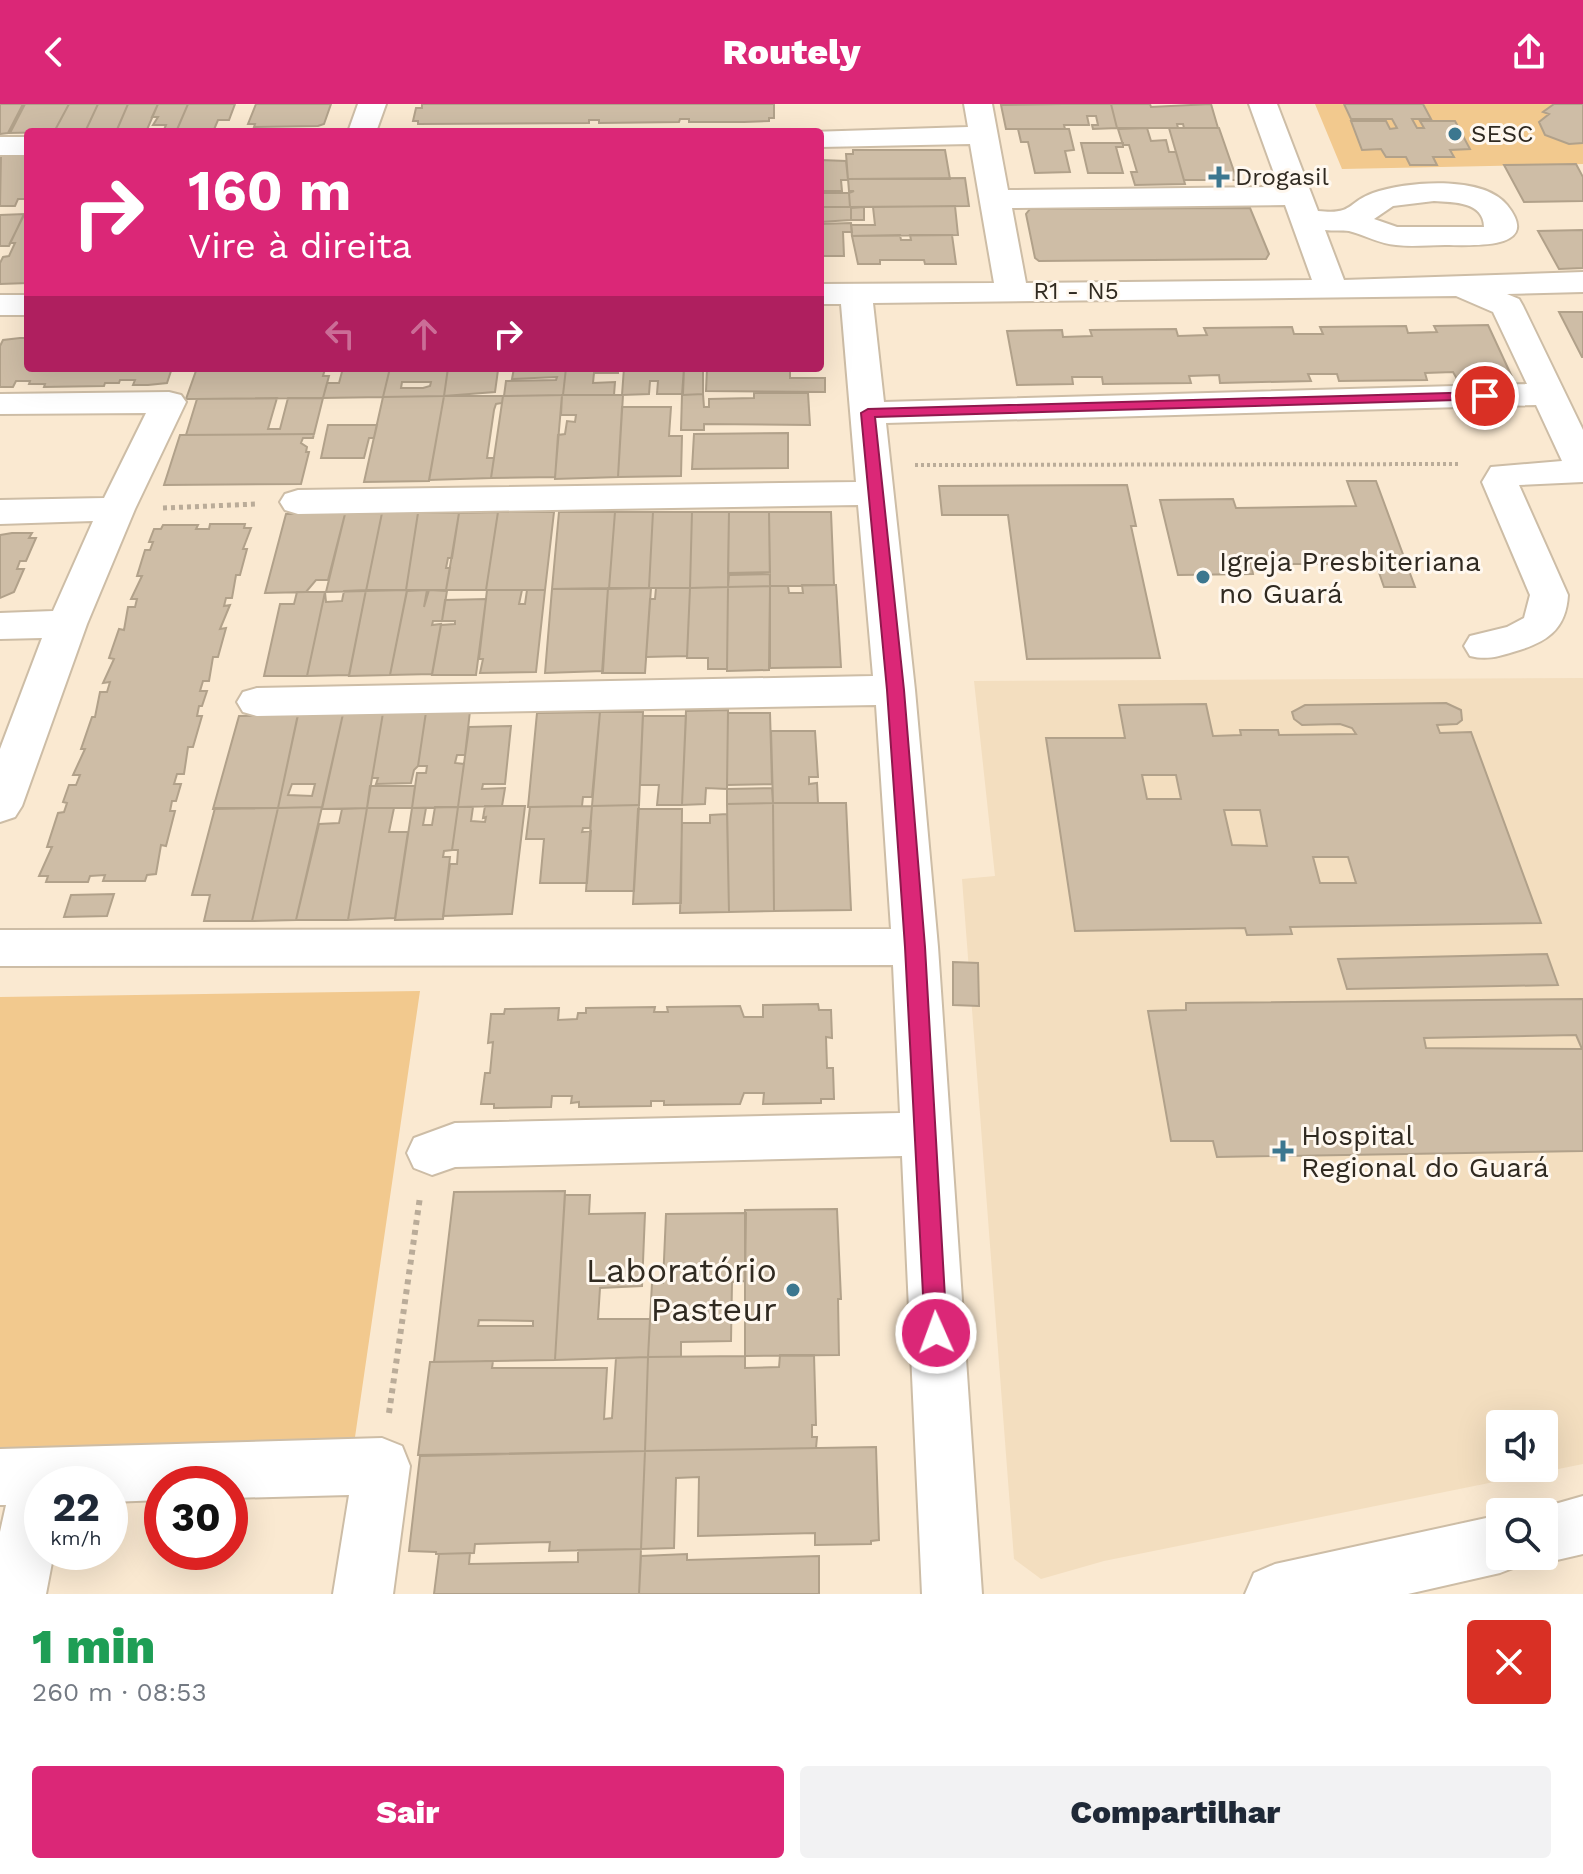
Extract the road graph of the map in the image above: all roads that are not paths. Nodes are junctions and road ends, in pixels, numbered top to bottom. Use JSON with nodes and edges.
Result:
{"nodes":[{"id":1,"x":372,"y":104,"type":"edge"},
{"id":2,"x":978,"y":104,"type":"edge"},
{"id":3,"x":1263,"y":104,"type":"edge"},
{"id":4,"x":363,"y":128,"type":"edge"},
{"id":5,"x":983,"y":135,"type":"junction"},
{"id":6,"x":824,"y":136,"type":"edge"},
{"id":7,"x":0,"y":146,"type":"edge"},
{"id":8,"x":24,"y":146,"type":"edge"},
{"id":9,"x":995,"y":199,"type":"junction"},
{"id":10,"x":1302,"y":207,"type":"junction"},
{"id":11,"x":1349,"y":221,"type":"dead end"},
{"id":12,"x":1583,"y":282,"type":"edge"},
{"id":13,"x":1011,"y":290,"type":"junction"},
{"id":14,"x":1332,"y":290,"type":"junction"},
{"id":15,"x":838,"y":294,"type":"edge"},
{"id":16,"x":1514,"y":294,"type":"junction"},
{"id":17,"x":0,"y":305,"type":"edge"},
{"id":18,"x":24,"y":305,"type":"edge"},
{"id":19,"x":1546,"y":394,"type":"junction"},
{"id":20,"x":0,"y":404,"type":"edge"},
{"id":21,"x":868,"y":413,"type":"junction"},
{"id":22,"x":1583,"y":469,"type":"edge"},
{"id":23,"x":875,"y":479,"type":"junction"},
{"id":24,"x":298,"y":502,"type":"road end"},
{"id":25,"x":117,"y":509,"type":"junction"},
{"id":26,"x":0,"y":512,"type":"edge"},
{"id":27,"x":67,"y":624,"type":"junction"},
{"id":28,"x":0,"y":626,"type":"edge"},
{"id":29,"x":1484,"y":646,"type":"dead end"},
{"id":30,"x":895,"y":690,"type":"junction"},
{"id":31,"x":257,"y":702,"type":"dead end"},
{"id":32,"x":0,"y":806,"type":"edge"},
{"id":33,"x":915,"y":947,"type":"junction"},
{"id":34,"x":0,"y":948,"type":"edge"},
{"id":35,"x":927,"y":1134,"type":"junction"},
{"id":36,"x":432,"y":1153,"type":"road end"},
{"id":37,"x":20,"y":1477,"type":"edge"},
{"id":38,"x":1583,"y":1525,"type":"edge"},
{"id":39,"x":1558,"y":1531,"type":"edge"},
{"id":40,"x":1486,"y":1547,"type":"edge"},
{"id":41,"x":16,"y":1594,"type":"edge"},
{"id":42,"x":363,"y":1594,"type":"edge"},
{"id":43,"x":952,"y":1594,"type":"edge"},
{"id":44,"x":1275,"y":1594,"type":"edge"}],
"edges":[{"from":1,"to":4,"type":"street"},
{"from":2,"to":5,"type":"street"},
{"from":3,"to":10,"type":"street"},
{"from":5,"to":6,"type":"street"},
{"from":5,"to":9,"type":"street"},
{"from":7,"to":8,"type":"street"},
{"from":9,"to":10,"type":"street"},
{"from":9,"to":13,"type":"street"},
{"from":10,"to":11,"type":"street"},
{"from":10,"to":14,"type":"street"},
{"from":12,"to":16,"type":"street"},
{"from":13,"to":14,"type":"street","name":"R1 - N5"},
{"from":13,"to":15,"type":"street","name":"R1 - N5"},
{"from":14,"to":16,"type":"street","name":"R1 - N5"},
{"from":15,"to":21,"type":"street"},
{"from":16,"to":19,"type":"street"},
{"from":17,"to":18,"type":"street"},
{"from":19,"to":21,"type":"street"},
{"from":19,"to":22,"type":"street"},
{"from":20,"to":25,"type":"street"},
{"from":21,"to":23,"type":"street"},
{"from":22,"to":29,"type":"street"},
{"from":23,"to":24,"type":"street"},
{"from":23,"to":30,"type":"street"},
{"from":25,"to":26,"type":"street"},
{"from":25,"to":27,"type":"street"},
{"from":27,"to":28,"type":"street"},
{"from":27,"to":32,"type":"street"},
{"from":30,"to":31,"type":"street"},
{"from":30,"to":33,"type":"street"},
{"from":33,"to":34,"type":"street"},
{"from":33,"to":35,"type":"street"},
{"from":35,"to":36,"type":"street"},
{"from":35,"to":43,"type":"street"},
{"from":37,"to":41,"type":"street"},
{"from":37,"to":42,"type":"street"},
{"from":38,"to":39,"type":"street"},
{"from":40,"to":44,"type":"street"}]}
